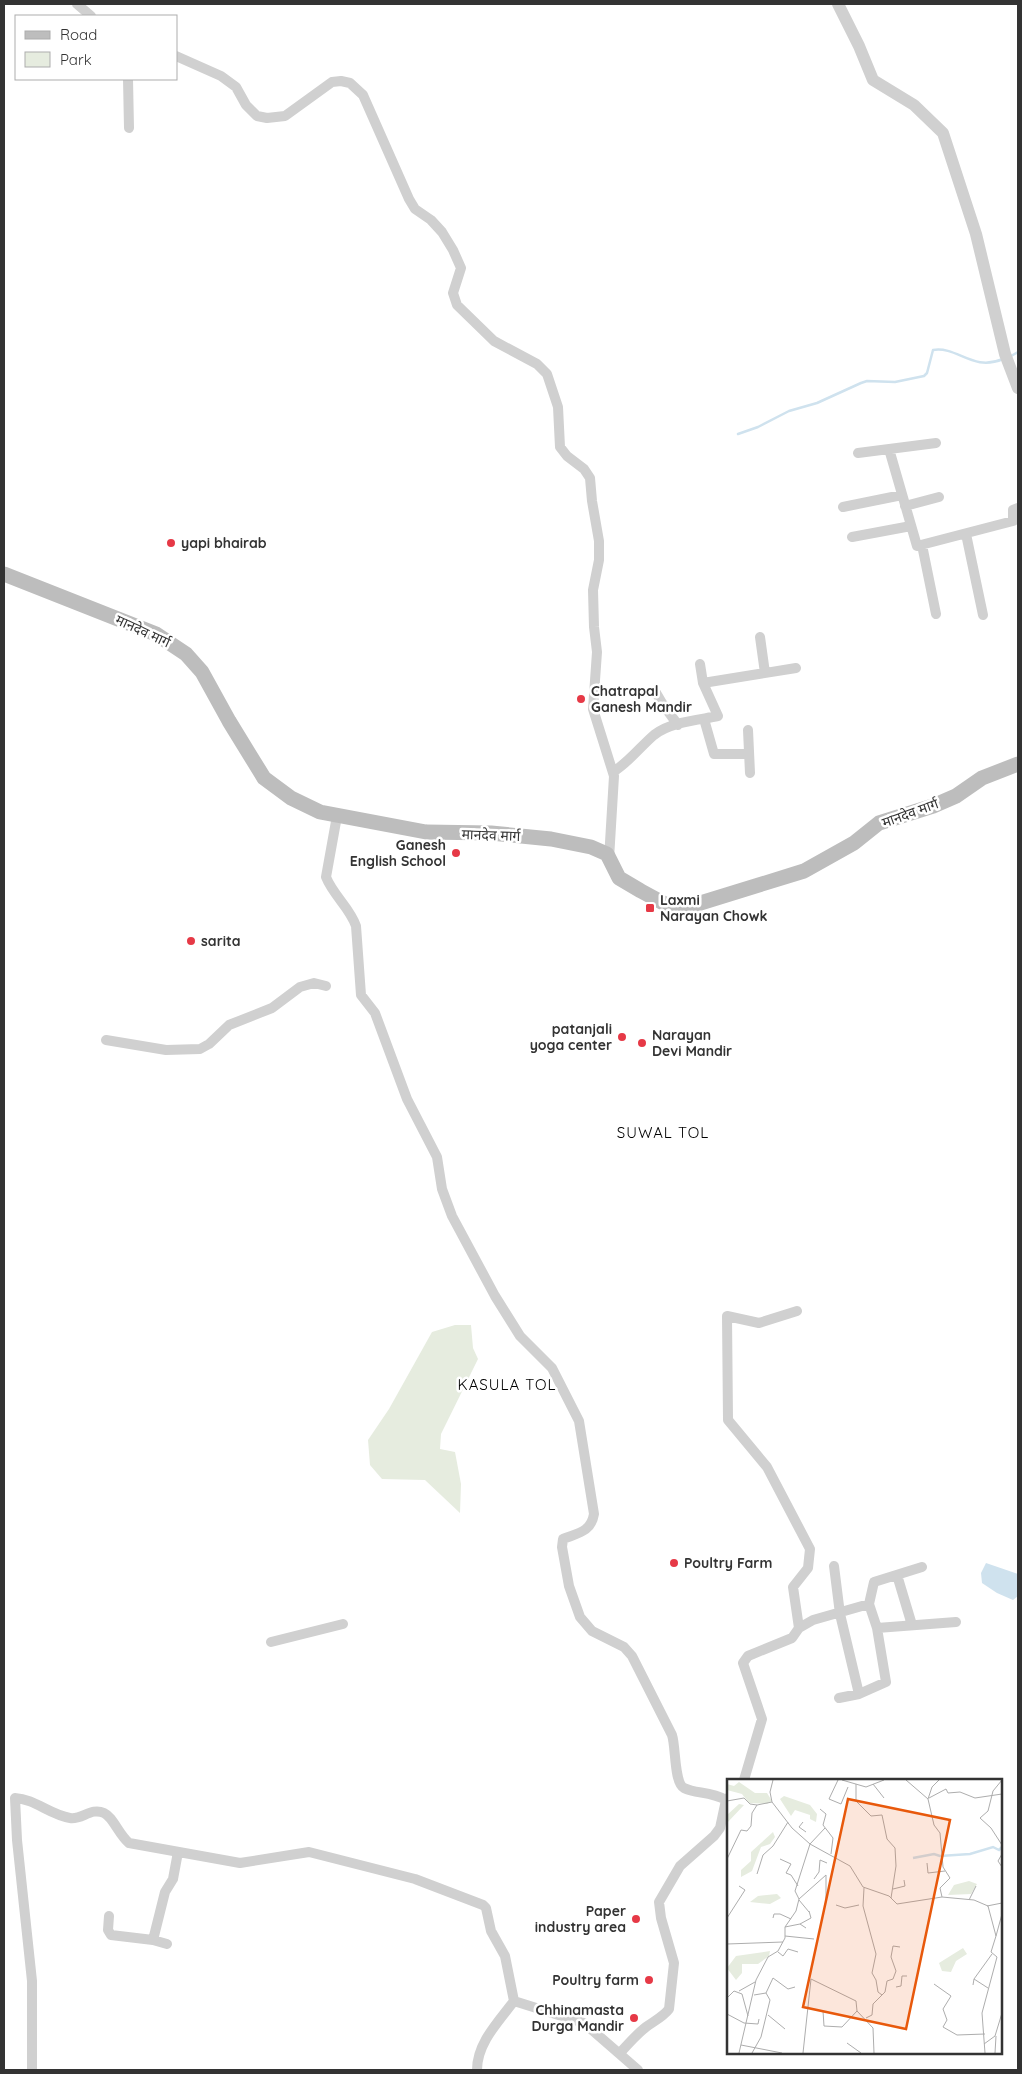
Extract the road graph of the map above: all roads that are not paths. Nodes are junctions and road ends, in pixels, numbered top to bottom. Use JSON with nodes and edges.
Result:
{"nodes":[{"id":1,"x":77,"y":4,"type":"edge"},
{"id":2,"x":838,"y":4,"type":"edge"},
{"id":3,"x":89,"y":15,"type":"edge"},
{"id":4,"x":178,"y":57,"type":"edge"},
{"id":5,"x":128,"y":80,"type":"edge"},
{"id":6,"x":129,"y":128,"type":"dead end"},
{"id":7,"x":1018,"y":388,"type":"edge"},
{"id":8,"x":936,"y":442,"type":"dead end"},
{"id":9,"x":889,"y":449,"type":"junction"},
{"id":10,"x":858,"y":453,"type":"dead end"},
{"id":11,"x":902,"y":495,"type":"junction"},
{"id":12,"x":939,"y":497,"type":"dead end"},
{"id":13,"x":906,"y":506,"type":"junction"},
{"id":14,"x":843,"y":507,"type":"dead end"},
{"id":15,"x":1018,"y":508,"type":"edge"},
{"id":16,"x":911,"y":526,"type":"junction"},
{"id":17,"x":966,"y":534,"type":"junction"},
{"id":18,"x":852,"y":537,"type":"dead end"},
{"id":19,"x":922,"y":545,"type":"junction"},
{"id":20,"x":4,"y":574,"type":"edge"},
{"id":21,"x":936,"y":614,"type":"dead end"},
{"id":22,"x":984,"y":615,"type":"dead end"},
{"id":23,"x":760,"y":637,"type":"dead end"},
{"id":24,"x":700,"y":664,"type":"dead end"},
{"id":25,"x":796,"y":668,"type":"dead end"},
{"id":26,"x":765,"y":673,"type":"junction"},
{"id":27,"x":703,"y":683,"type":"junction"},
{"id":28,"x":655,"y":691,"type":"dead end"},
{"id":29,"x":704,"y":719,"type":"junction"},
{"id":30,"x":678,"y":725,"type":"junction"},
{"id":31,"x":748,"y":730,"type":"dead end"},
{"id":32,"x":750,"y":754,"type":"junction"},
{"id":33,"x":1018,"y":764,"type":"edge"},
{"id":34,"x":613,"y":772,"type":"junction"},
{"id":35,"x":750,"y":773,"type":"dead end"},
{"id":36,"x":337,"y":816,"type":"junction"},
{"id":37,"x":609,"y":860,"type":"junction"},
{"id":38,"x":326,"y":986,"type":"dead end"},
{"id":39,"x":106,"y":1040,"type":"dead end"},
{"id":40,"x":797,"y":1311,"type":"dead end"},
{"id":41,"x":834,"y":1566,"type":"dead end"},
{"id":42,"x":922,"y":1567,"type":"dead end"},
{"id":43,"x":896,"y":1575,"type":"junction"},
{"id":44,"x":869,"y":1604,"type":"junction"},
{"id":45,"x":840,"y":1614,"type":"junction"},
{"id":46,"x":956,"y":1622,"type":"dead end"},
{"id":47,"x":343,"y":1624,"type":"dead end"},
{"id":48,"x":912,"y":1625,"type":"junction"},
{"id":49,"x":799,"y":1628,"type":"junction"},
{"id":50,"x":877,"y":1628,"type":"junction"},
{"id":51,"x":271,"y":1642,"type":"dead end"},
{"id":52,"x":859,"y":1694,"type":"junction"},
{"id":53,"x":839,"y":1698,"type":"dead end"},
{"id":54,"x":744,"y":1779,"type":"edge"},
{"id":55,"x":727,"y":1799,"type":"edge"},
{"id":56,"x":178,"y":1852,"type":"junction"},
{"id":57,"x":109,"y":1916,"type":"dead end"},
{"id":58,"x":153,"y":1940,"type":"junction"},
{"id":59,"x":167,"y":1944,"type":"dead end"},
{"id":60,"x":514,"y":2001,"type":"junction"},
{"id":61,"x":620,"y":2053,"type":"junction"},
{"id":62,"x":32,"y":2070,"type":"edge"},
{"id":63,"x":477,"y":2070,"type":"edge"},
{"id":64,"x":638,"y":2070,"type":"edge"}],
"edges":[{"from":1,"to":3,"type":"street"},
{"from":2,"to":7,"type":"street"},
{"from":4,"to":34,"type":"street"},
{"from":5,"to":6,"type":"street"},
{"from":8,"to":9,"type":"street"},
{"from":9,"to":10,"type":"street"},
{"from":9,"to":11,"type":"street"},
{"from":11,"to":13,"type":"street"},
{"from":11,"to":14,"type":"street"},
{"from":12,"to":13,"type":"street"},
{"from":13,"to":16,"type":"street"},
{"from":15,"to":17,"type":"street"},
{"from":16,"to":18,"type":"street"},
{"from":16,"to":19,"type":"street"},
{"from":17,"to":19,"type":"street"},
{"from":17,"to":22,"type":"street"},
{"from":19,"to":21,"type":"street"},
{"from":20,"to":36,"type":"main road","name":"मानदेव मार्ग"},
{"from":23,"to":26,"type":"street"},
{"from":24,"to":27,"type":"street"},
{"from":25,"to":26,"type":"street"},
{"from":26,"to":27,"type":"street"},
{"from":27,"to":29,"type":"street"},
{"from":28,"to":30,"type":"street"},
{"from":29,"to":30,"type":"street"},
{"from":29,"to":32,"type":"street"},
{"from":30,"to":34,"type":"street"},
{"from":31,"to":32,"type":"street"},
{"from":32,"to":35,"type":"street"},
{"from":33,"to":37,"type":"main road","name":"मानदेव मार्ग"},
{"from":34,"to":37,"type":"street"},
{"from":36,"to":37,"type":"main road","name":"मानदेव मार्ग"},
{"from":36,"to":55,"type":"street"},
{"from":38,"to":39,"type":"street"},
{"from":40,"to":49,"type":"street"},
{"from":41,"to":45,"type":"street"},
{"from":42,"to":43,"type":"street"},
{"from":43,"to":44,"type":"street"},
{"from":43,"to":48,"type":"street"},
{"from":44,"to":45,"type":"street"},
{"from":44,"to":50,"type":"street"},
{"from":45,"to":49,"type":"street"},
{"from":45,"to":52,"type":"street"},
{"from":46,"to":48,"type":"street"},
{"from":47,"to":51,"type":"street"},
{"from":48,"to":50,"type":"street"},
{"from":49,"to":54,"type":"street"},
{"from":50,"to":52,"type":"street"},
{"from":52,"to":53,"type":"street"},
{"from":55,"to":61,"type":"street"},
{"from":56,"to":58,"type":"street"},
{"from":56,"to":60,"type":"street"},
{"from":56,"to":62,"type":"street"},
{"from":57,"to":58,"type":"street"},
{"from":58,"to":59,"type":"street"},
{"from":60,"to":61,"type":"street"},
{"from":60,"to":63,"type":"street"},
{"from":61,"to":64,"type":"street"}]}
